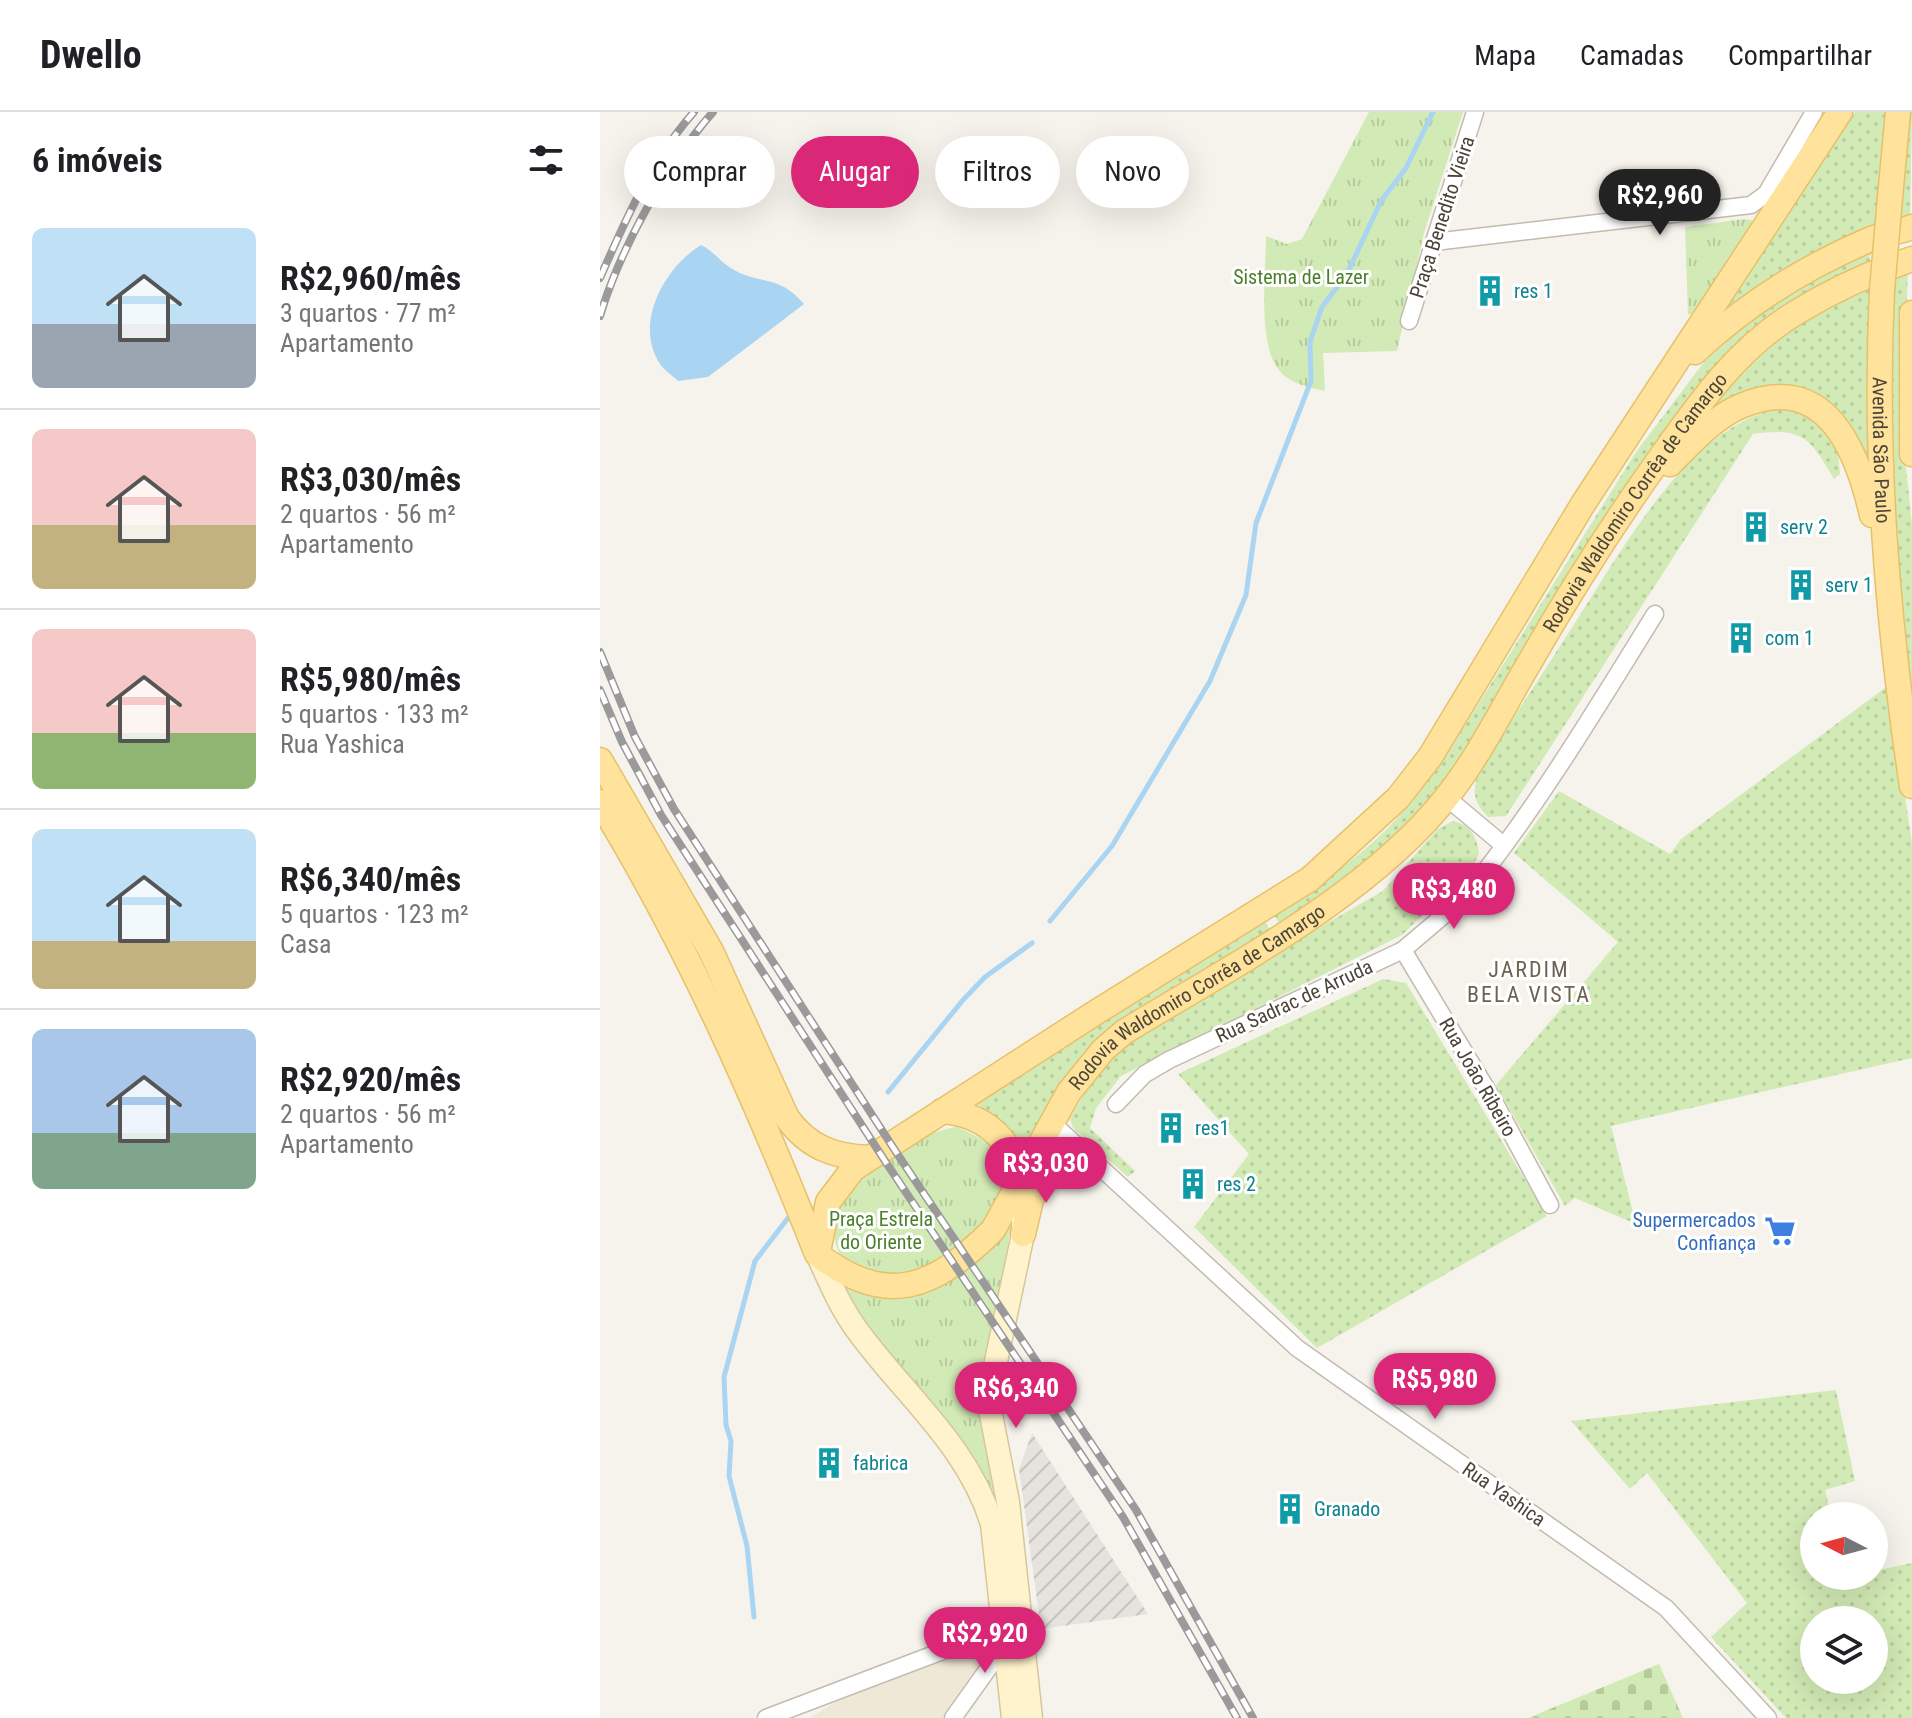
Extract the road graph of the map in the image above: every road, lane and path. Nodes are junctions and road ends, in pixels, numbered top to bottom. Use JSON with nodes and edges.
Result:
{"nodes":[{"id":1,"x":1475,"y":112,"type":"edge"},
{"id":2,"x":1814,"y":112,"type":"edge"},
{"id":3,"x":1840,"y":112,"type":"edge"},
{"id":4,"x":1898,"y":112,"type":"edge"},
{"id":5,"x":1912,"y":227,"type":"edge"},
{"id":6,"x":1434,"y":242,"type":"junction"},
{"id":7,"x":1908,"y":261,"type":"edge"},
{"id":8,"x":1912,"y":313,"type":"edge"},
{"id":9,"x":1409,"y":321,"type":"dead end"},
{"id":10,"x":1660,"y":388,"type":"junction"},
{"id":11,"x":1912,"y":454,"type":"edge"},
{"id":12,"x":1620,"y":514,"type":"junction"},
{"id":13,"x":1884,"y":569,"type":"junction"},
{"id":14,"x":1655,"y":614,"type":"dead end"},
{"id":15,"x":600,"y":760,"type":"edge"},
{"id":16,"x":1912,"y":786,"type":"edge"},
{"id":17,"x":1446,"y":797,"type":"junction"},
{"id":18,"x":600,"y":802,"type":"edge"},
{"id":19,"x":1502,"y":844,"type":"junction"},
{"id":20,"x":1403,"y":950,"type":"junction"},
{"id":21,"x":1116,"y":1104,"type":"dead end"},
{"id":22,"x":942,"y":1111,"type":"junction"},
{"id":23,"x":1051,"y":1122,"type":"junction"},
{"id":24,"x":869,"y":1158,"type":"junction"},
{"id":25,"x":1021,"y":1178,"type":"junction"},
{"id":26,"x":1550,"y":1205,"type":"dead end"},
{"id":27,"x":1023,"y":1234,"type":"junction"},
{"id":28,"x":817,"y":1254,"type":"junction"},
{"id":29,"x":1010,"y":1632,"type":"junction"},
{"id":30,"x":786,"y":1714,"type":"edge"},
{"id":31,"x":766,"y":1718,"type":"edge"},
{"id":32,"x":953,"y":1718,"type":"edge"},
{"id":33,"x":1013,"y":1718,"type":"edge"},
{"id":34,"x":1031,"y":1718,"type":"edge"},
{"id":35,"x":1768,"y":1718,"type":"edge"}],
"edges":[{"from":1,"to":6,"type":"street","name":"Praça Benedito Vieira"},
{"from":2,"to":6,"type":"street"},
{"from":3,"to":10,"type":"main road","name":"Rodovia Waldomiro Corrêa de Camargo"},
{"from":4,"to":13,"type":"main road","name":"Avenida São Paulo","bridge":true},
{"from":5,"to":10,"type":"main road","name":"Rodovia Waldomiro Corrêa de Camargo"},
{"from":6,"to":9,"type":"street","name":"Praça Benedito Vieira"},
{"from":7,"to":12,"type":"main road","name":"Rodovia Waldomiro Corrêa de Camargo"},
{"from":8,"to":11,"type":"main road","name":"Avenida São Paulo"},
{"from":10,"to":22,"type":"main road","name":"Rodovia Waldomiro Corrêa de Camargo"},
{"from":12,"to":13,"type":"main road"},
{"from":12,"to":17,"type":"main road","name":"Rodovia Waldomiro Corrêa de Camargo"},
{"from":13,"to":16,"type":"main road","name":"Avenida São Paulo"},
{"from":14,"to":19,"type":"street","name":"Rua Sadrac de Arruda"},
{"from":15,"to":24,"type":"main road"},
{"from":17,"to":19,"type":"street"},
{"from":17,"to":23,"type":"main road","name":"Rodovia Waldomiro Corrêa de Camargo"},
{"from":18,"to":28,"type":"main road"},
{"from":19,"to":20,"type":"street","name":"Rua Sadrac de Arruda"},
{"from":20,"to":21,"type":"street","name":"Rua Sadrac de Arruda"},
{"from":20,"to":26,"type":"street","name":"Rua Joāo Ribeiro"},
{"from":22,"to":24,"type":"main road","name":"Rodovia Waldomiro Corrêa de Camargo"},
{"from":22,"to":25,"type":"main road"},
{"from":23,"to":25,"type":"main road","name":"Rodovia Waldomiro Corrêa de Camargo"},
{"from":23,"to":27,"type":"main road"},
{"from":23,"to":35,"type":"street","name":"Rua Yashica"},
{"from":24,"to":28,"type":"main road","name":"Rodovia Waldomiro Corrêa de Camargo"},
{"from":25,"to":27,"type":"main road"},
{"from":25,"to":28,"type":"main road","name":"Rodovia Waldomiro Corrêa de Camargo"},
{"from":27,"to":29,"type":"main road"},
{"from":28,"to":29,"type":"main road"},
{"from":29,"to":30,"type":"street"},
{"from":29,"to":32,"type":"street"},
{"from":29,"to":33,"type":"main road"},
{"from":29,"to":34,"type":"main road"},
{"from":30,"to":31,"type":"street"}]}
